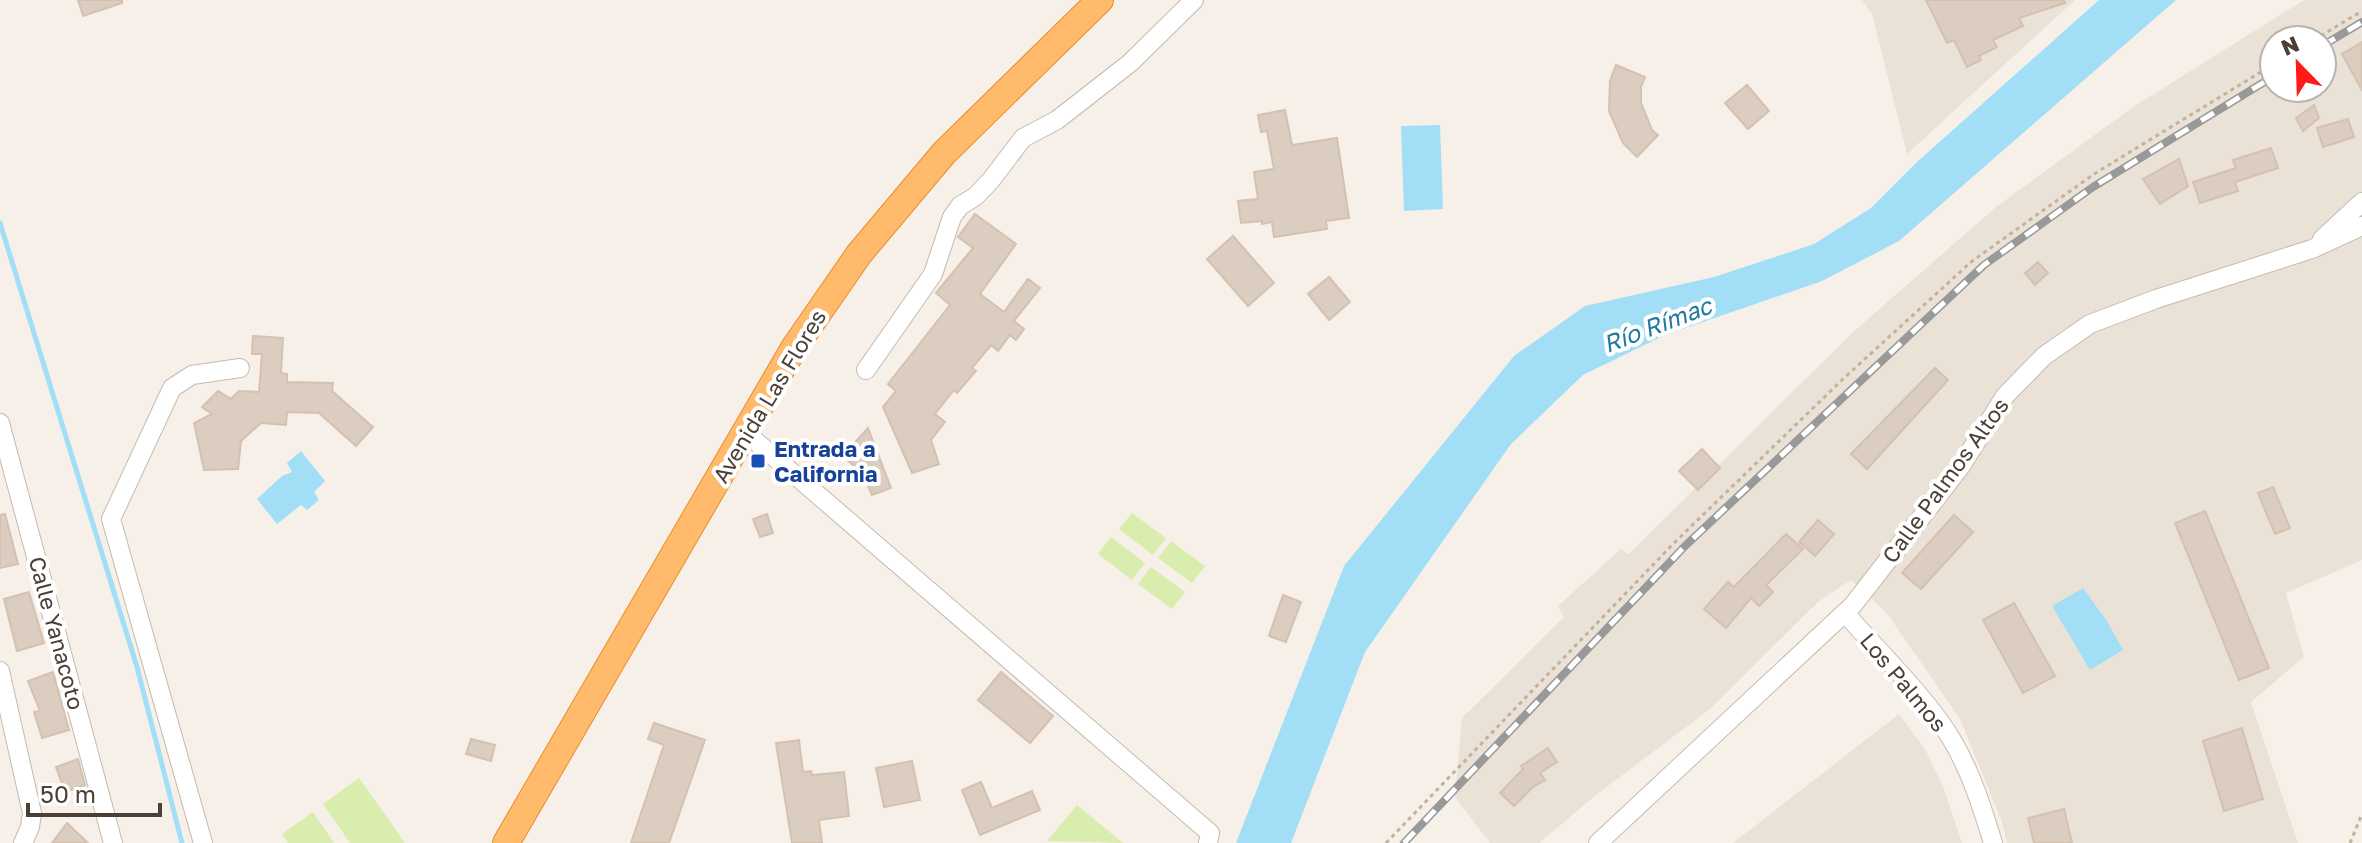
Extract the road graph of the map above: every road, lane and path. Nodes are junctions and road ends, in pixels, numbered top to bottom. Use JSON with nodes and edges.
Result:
{"nodes":[{"id":1,"x":1100,"y":0,"type":"edge"},
{"id":2,"x":1194,"y":0,"type":"edge"},
{"id":3,"x":2362,"y":11,"type":"edge"},
{"id":4,"x":2338,"y":26,"type":"edge"},
{"id":5,"x":2258,"y":74,"type":"edge"},
{"id":6,"x":2362,"y":202,"type":"edge"},
{"id":7,"x":2362,"y":226,"type":"edge"},
{"id":8,"x":2312,"y":249,"type":"junction"},
{"id":9,"x":240,"y":368,"type":"dead end"},
{"id":10,"x":866,"y":370,"type":"dead end"},
{"id":11,"x":0,"y":423,"type":"edge"},
{"id":12,"x":745,"y":432,"type":"junction"},
{"id":13,"x":1845,"y":613,"type":"junction"},
{"id":14,"x":0,"y":671,"type":"edge"},
{"id":15,"x":2362,"y":814,"type":"edge"},
{"id":16,"x":23,"y":843,"type":"edge"},
{"id":17,"x":113,"y":843,"type":"edge"},
{"id":18,"x":203,"y":843,"type":"edge"},
{"id":19,"x":506,"y":843,"type":"edge"},
{"id":20,"x":1208,"y":843,"type":"edge"},
{"id":21,"x":1386,"y":843,"type":"edge"},
{"id":22,"x":1598,"y":843,"type":"edge"},
{"id":23,"x":1993,"y":843,"type":"edge"},
{"id":24,"x":2350,"y":843,"type":"edge"}],
"edges":[{"from":1,"to":12,"type":"highway","name":"Avenida Las Flores"},
{"from":2,"to":10,"type":"street"},
{"from":3,"to":4,"type":"path"},
{"from":5,"to":21,"type":"path"},
{"from":6,"to":8,"type":"street"},
{"from":7,"to":8,"type":"street","name":"Calle Palmos Altos"},
{"from":8,"to":13,"type":"street","name":"Calle Palmos Altos"},
{"from":9,"to":18,"type":"street"},
{"from":11,"to":17,"type":"street","name":"Calle Yanacoto"},
{"from":12,"to":19,"type":"highway","name":"Avenida Las Flores"},
{"from":12,"to":20,"type":"street"},
{"from":13,"to":22,"type":"street","name":"Calle Palmos Altos"},
{"from":13,"to":23,"type":"street","name":"Los Palmos"},
{"from":14,"to":16,"type":"street"},
{"from":15,"to":24,"type":"path"}]}
